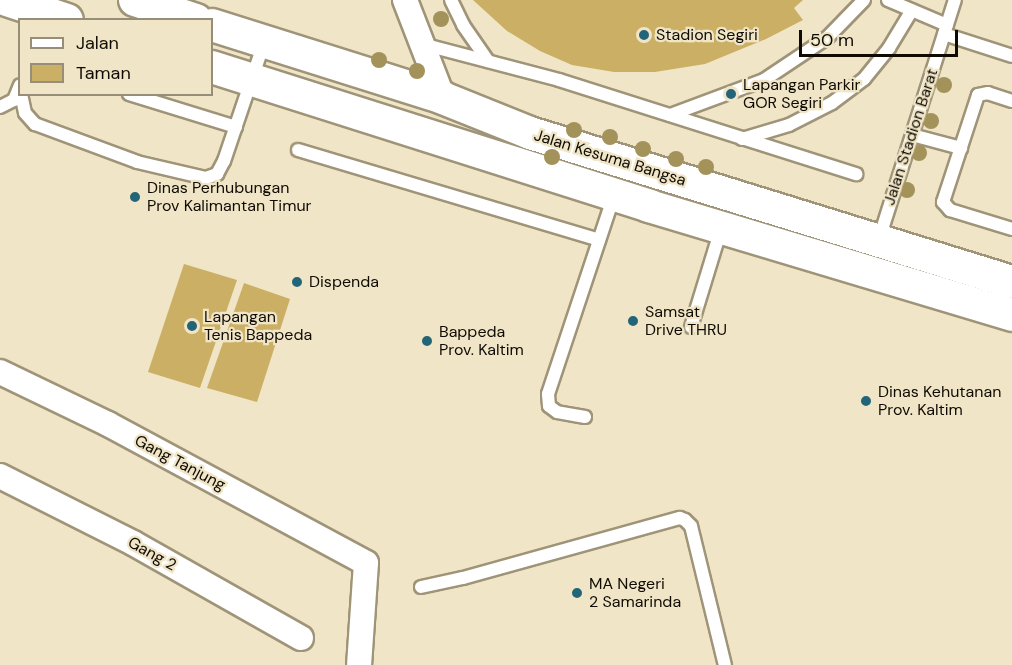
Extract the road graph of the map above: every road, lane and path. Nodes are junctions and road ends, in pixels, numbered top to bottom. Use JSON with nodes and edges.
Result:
{"nodes":[{"id":1,"x":7,"y":0,"type":"edge"},
{"id":2,"x":135,"y":0,"type":"edge"},
{"id":3,"x":405,"y":0,"type":"edge"},
{"id":4,"x":451,"y":0,"type":"edge"},
{"id":5,"x":864,"y":0,"type":"edge"},
{"id":6,"x":888,"y":0,"type":"edge"},
{"id":7,"x":955,"y":0,"type":"edge"},
{"id":8,"x":912,"y":10,"type":"junction"},
{"id":9,"x":49,"y":17,"type":"edge"},
{"id":10,"x":190,"y":18,"type":"edge"},
{"id":11,"x":213,"y":25,"type":"edge"},
{"id":12,"x":945,"y":30,"type":"junction"},
{"id":13,"x":264,"y":42,"type":"junction"},
{"id":14,"x":422,"y":44,"type":"junction"},
{"id":15,"x":1012,"y":56,"type":"edge"},
{"id":16,"x":488,"y":61,"type":"junction"},
{"id":17,"x":213,"y":67,"type":"edge"},
{"id":18,"x":251,"y":80,"type":"junction"},
{"id":19,"x":18,"y":93,"type":"edge"},
{"id":20,"x":21,"y":96,"type":"edge"},
{"id":21,"x":135,"y":96,"type":"edge"},
{"id":22,"x":443,"y":98,"type":"junction"},
{"id":23,"x":1012,"y":101,"type":"edge"},
{"id":24,"x":0,"y":107,"type":"edge"},
{"id":25,"x":669,"y":115,"type":"junction"},
{"id":26,"x":510,"y":126,"type":"junction"},
{"id":27,"x":236,"y":127,"type":"junction"},
{"id":28,"x":912,"y":135,"type":"junction"},
{"id":29,"x":742,"y":139,"type":"junction"},
{"id":30,"x":961,"y":148,"type":"junction"},
{"id":31,"x":298,"y":150,"type":"dead end"},
{"id":32,"x":501,"y":160,"type":"junction"},
{"id":33,"x":662,"y":173,"type":"junction"},
{"id":34,"x":856,"y":174,"type":"dead end"},
{"id":35,"x":614,"y":195,"type":"junction"},
{"id":36,"x":649,"y":206,"type":"junction"},
{"id":37,"x":721,"y":228,"type":"junction"},
{"id":38,"x":1012,"y":229,"type":"edge"},
{"id":39,"x":879,"y":239,"type":"junction"},
{"id":40,"x":599,"y":240,"type":"junction"},
{"id":41,"x":1012,"y":282,"type":"edge"},
{"id":42,"x":1012,"y":315,"type":"edge"},
{"id":43,"x":691,"y":327,"type":"dead end"},
{"id":44,"x":0,"y":372,"type":"edge"},
{"id":45,"x":585,"y":417,"type":"dead end"},
{"id":46,"x":0,"y":476,"type":"edge"},
{"id":47,"x":421,"y":587,"type":"dead end"},
{"id":48,"x":301,"y":638,"type":"dead end"},
{"id":49,"x":359,"y":665,"type":"edge"},
{"id":50,"x":724,"y":665,"type":"edge"}],
"edges":[{"from":1,"to":9,"type":"street"},
{"from":2,"to":10,"type":"street"},
{"from":3,"to":14,"type":"street"},
{"from":4,"to":16,"type":"lane"},
{"from":5,"to":25,"type":"lane"},
{"from":6,"to":8,"type":"lane"},
{"from":7,"to":12,"type":"lane","name":"Jalan Stadion Barat"},
{"from":8,"to":12,"type":"lane"},
{"from":8,"to":29,"type":"lane"},
{"from":11,"to":13,"type":"street","name":"Jalan Kesuma Bangsa"},
{"from":12,"to":15,"type":"lane"},
{"from":12,"to":28,"type":"lane","name":"Jalan Stadion Barat"},
{"from":13,"to":18,"type":"lane"},
{"from":13,"to":22,"type":"street","name":"Jalan Kesuma Bangsa"},
{"from":14,"to":16,"type":"lane"},
{"from":14,"to":22,"type":"street"},
{"from":16,"to":25,"type":"lane"},
{"from":17,"to":18,"type":"street","name":"Jalan Kesuma Bangsa"},
{"from":18,"to":27,"type":"lane"},
{"from":18,"to":32,"type":"street","name":"Jalan Kesuma Bangsa"},
{"from":19,"to":24,"type":"lane"},
{"from":20,"to":27,"type":"lane"},
{"from":21,"to":27,"type":"lane"},
{"from":22,"to":26,"type":"street","name":"Jalan Kesuma Bangsa"},
{"from":23,"to":30,"type":"lane"},
{"from":25,"to":29,"type":"lane"},
{"from":26,"to":32,"type":"street"},
{"from":26,"to":33,"type":"street","name":"Jalan Kesuma Bangsa"},
{"from":28,"to":30,"type":"lane"},
{"from":28,"to":39,"type":"lane","name":"Jalan Stadion Barat"},
{"from":29,"to":34,"type":"lane"},
{"from":30,"to":38,"type":"lane"},
{"from":31,"to":40,"type":"lane"},
{"from":32,"to":35,"type":"street","name":"Jalan Kesuma Bangsa"},
{"from":33,"to":36,"type":"street"},
{"from":33,"to":39,"type":"street","name":"Jalan Kesuma Bangsa"},
{"from":35,"to":36,"type":"street","name":"Jalan Kesuma Bangsa"},
{"from":35,"to":40,"type":"lane"},
{"from":36,"to":37,"type":"street","name":"Jalan Kesuma Bangsa"},
{"from":37,"to":42,"type":"street","name":"Jalan Kesuma Bangsa"},
{"from":37,"to":43,"type":"lane"},
{"from":39,"to":41,"type":"street","name":"Jalan Kesuma Bangsa"},
{"from":40,"to":45,"type":"lane"},
{"from":44,"to":49,"type":"street","name":"Gang Tanjung"},
{"from":46,"to":48,"type":"street","name":"Gang 2"},
{"from":47,"to":50,"type":"lane"}]}
